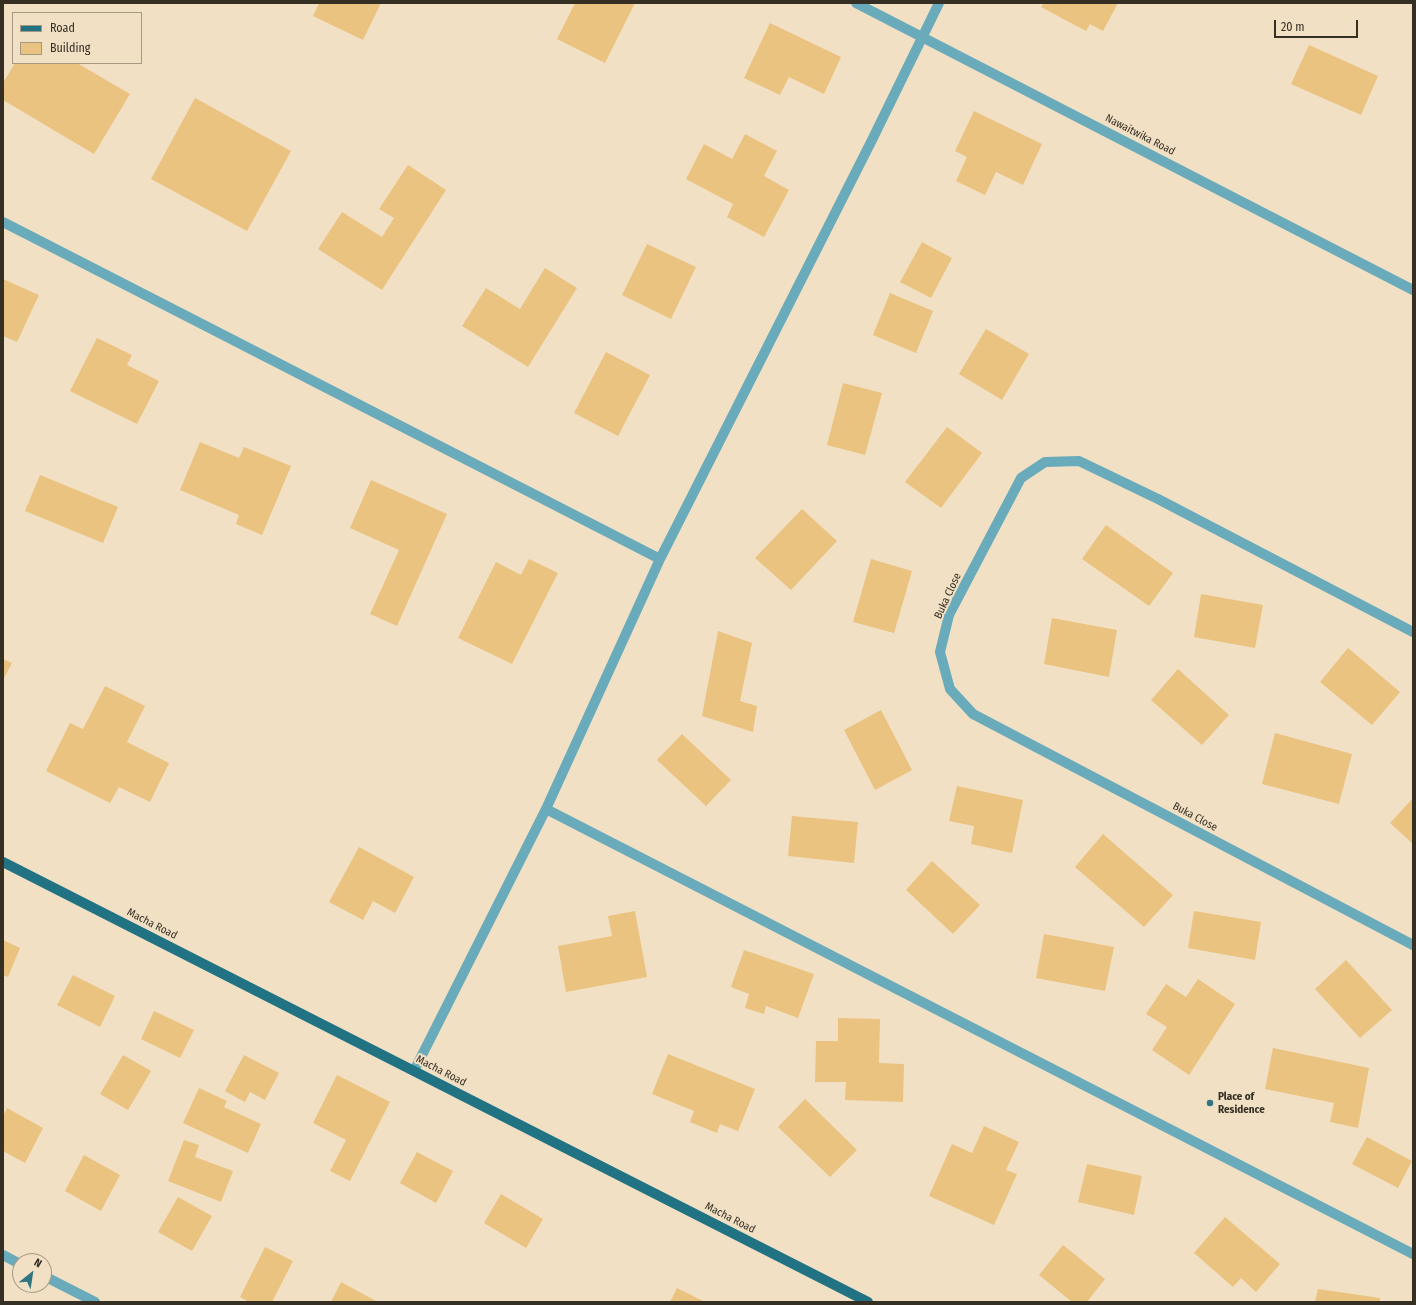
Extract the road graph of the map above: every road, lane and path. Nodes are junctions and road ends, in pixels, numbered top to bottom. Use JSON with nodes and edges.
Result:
{"nodes":[{"id":1,"x":856,"y":3,"type":"edge"},
{"id":2,"x":939,"y":3,"type":"edge"},
{"id":3,"x":923,"y":37,"type":"junction"},
{"id":4,"x":3,"y":222,"type":"edge"},
{"id":5,"x":1413,"y":290,"type":"edge"},
{"id":6,"x":660,"y":559,"type":"junction"},
{"id":7,"x":1413,"y":632,"type":"edge"},
{"id":8,"x":546,"y":809,"type":"junction"},
{"id":9,"x":3,"y":862,"type":"edge"},
{"id":10,"x":1413,"y":945,"type":"edge"},
{"id":11,"x":414,"y":1071,"type":"junction"},
{"id":12,"x":1413,"y":1254,"type":"edge"},
{"id":13,"x":3,"y":1255,"type":"edge"},
{"id":14,"x":12,"y":1260,"type":"edge"},
{"id":15,"x":52,"y":1280,"type":"edge"},
{"id":16,"x":95,"y":1302,"type":"edge"},
{"id":17,"x":868,"y":1302,"type":"edge"}],
"edges":[{"from":1,"to":3,"type":"street","name":"Nawaitwika Road"},
{"from":2,"to":3,"type":"street"},
{"from":3,"to":5,"type":"street","name":"Nawaitwika Road"},
{"from":3,"to":6,"type":"street"},
{"from":4,"to":6,"type":"street"},
{"from":6,"to":8,"type":"street"},
{"from":7,"to":10,"type":"street","name":"Buka Close"},
{"from":8,"to":11,"type":"street"},
{"from":8,"to":12,"type":"street"},
{"from":9,"to":11,"type":"main road","name":"Macha Road"},
{"from":11,"to":17,"type":"main road","name":"Macha Road"},
{"from":13,"to":14,"type":"street"},
{"from":15,"to":16,"type":"street"}]}
